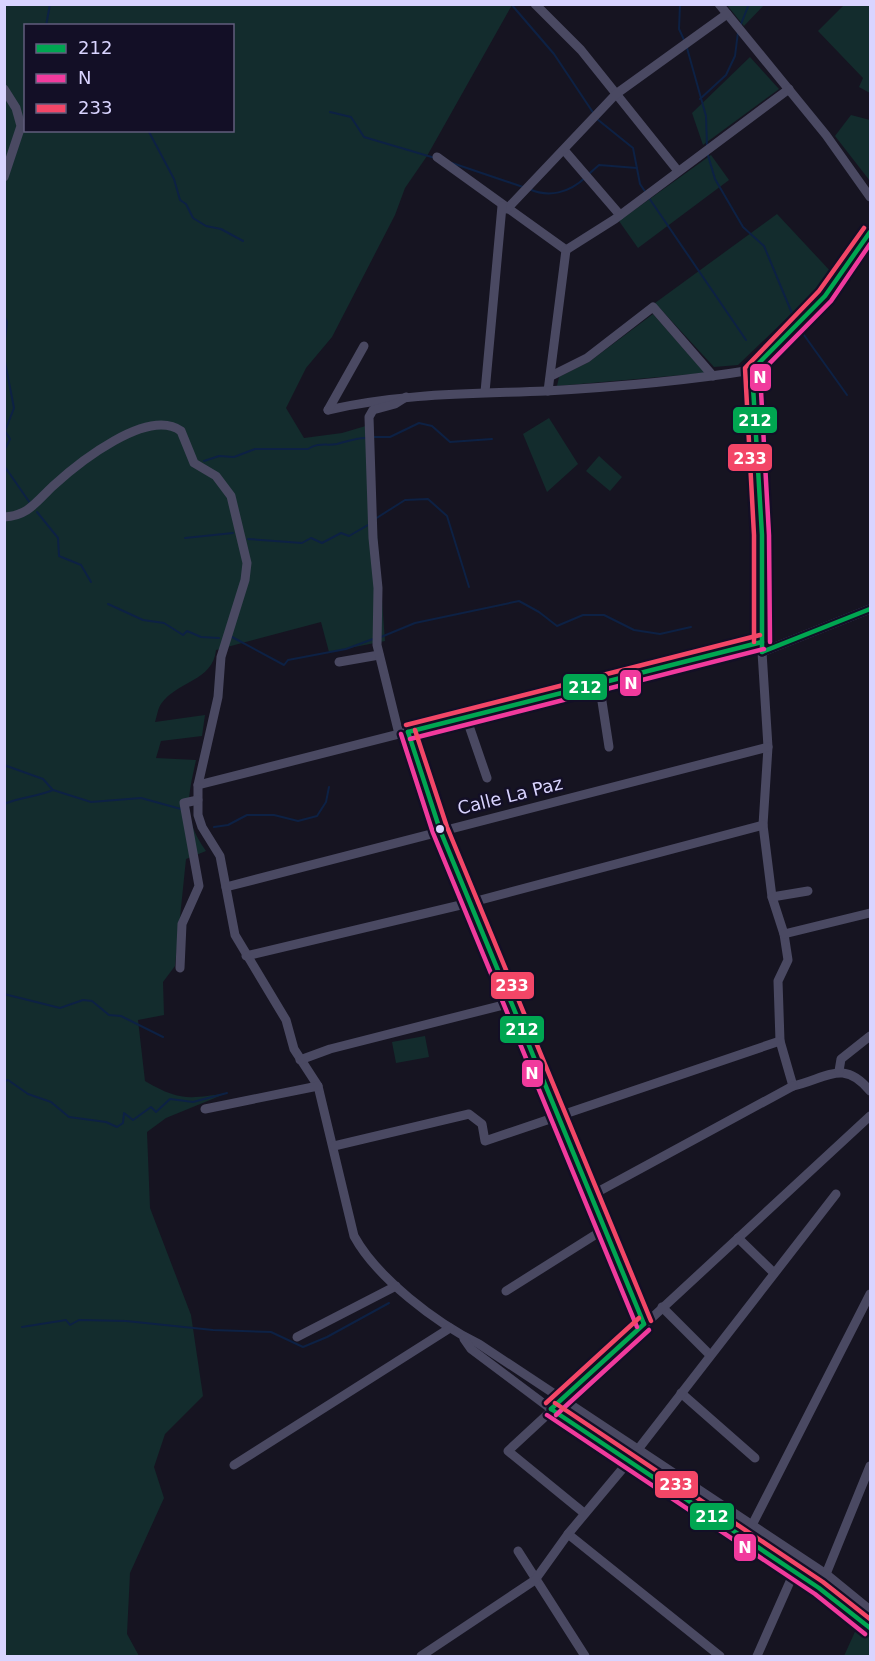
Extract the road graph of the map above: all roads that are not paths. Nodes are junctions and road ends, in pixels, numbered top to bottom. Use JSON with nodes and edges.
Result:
{"nodes":[{"id":1,"x":535,"y":4,"type":"edge"},
{"id":2,"x":718,"y":4,"type":"edge"},
{"id":3,"x":727,"y":14,"type":"junction"},
{"id":4,"x":4,"y":88,"type":"edge"},
{"id":5,"x":789,"y":89,"type":"junction"},
{"id":6,"x":616,"y":94,"type":"junction"},
{"id":7,"x":564,"y":150,"type":"junction"},
{"id":8,"x":437,"y":157,"type":"dead end"},
{"id":9,"x":678,"y":171,"type":"junction"},
{"id":10,"x":4,"y":177,"type":"edge"},
{"id":11,"x":870,"y":197,"type":"edge"},
{"id":12,"x":504,"y":207,"type":"junction"},
{"id":13,"x":620,"y":215,"type":"junction"},
{"id":14,"x":870,"y":232,"type":"edge"},
{"id":15,"x":566,"y":250,"type":"junction"},
{"id":16,"x":364,"y":346,"type":"dead end"},
{"id":17,"x":752,"y":370,"type":"junction"},
{"id":18,"x":552,"y":376,"type":"junction"},
{"id":19,"x":713,"y":376,"type":"junction"},
{"id":20,"x":548,"y":390,"type":"junction"},
{"id":21,"x":485,"y":392,"type":"junction"},
{"id":22,"x":408,"y":396,"type":"junction"},
{"id":23,"x":4,"y":517,"type":"edge"},
{"id":24,"x":870,"y":609,"type":"edge"},
{"id":25,"x":762,"y":647,"type":"junction"},
{"id":26,"x":379,"y":655,"type":"junction"},
{"id":27,"x":339,"y":662,"type":"dead end"},
{"id":28,"x":599,"y":682,"type":"junction"},
{"id":29,"x":466,"y":717,"type":"junction"},
{"id":30,"x":403,"y":733,"type":"junction"},
{"id":31,"x":609,"y":747,"type":"dead end"},
{"id":32,"x":768,"y":747,"type":"junction"},
{"id":33,"x":487,"y":778,"type":"dead end"},
{"id":34,"x":198,"y":785,"type":"junction"},
{"id":35,"x":198,"y":800,"type":"junction"},
{"id":36,"x":763,"y":825,"type":"junction"},
{"id":37,"x":440,"y":830,"type":"junction"},
{"id":38,"x":225,"y":887,"type":"junction"},
{"id":39,"x":808,"y":891,"type":"dead end"},
{"id":40,"x":772,"y":897,"type":"junction"},
{"id":41,"x":469,"y":903,"type":"junction"},
{"id":42,"x":870,"y":914,"type":"edge"},
{"id":43,"x":784,"y":933,"type":"junction"},
{"id":44,"x":246,"y":956,"type":"junction"},
{"id":45,"x":180,"y":968,"type":"dead end"},
{"id":46,"x":511,"y":1003,"type":"junction"},
{"id":47,"x":870,"y":1036,"type":"edge"},
{"id":48,"x":780,"y":1041,"type":"junction"},
{"id":49,"x":300,"y":1060,"type":"junction"},
{"id":50,"x":839,"y":1071,"type":"junction"},
{"id":51,"x":318,"y":1086,"type":"junction"},
{"id":52,"x":793,"y":1086,"type":"junction"},
{"id":53,"x":870,"y":1091,"type":"edge"},
{"id":54,"x":205,"y":1109,"type":"dead end"},
{"id":55,"x":870,"y":1116,"type":"edge"},
{"id":56,"x":560,"y":1117,"type":"junction"},
{"id":57,"x":334,"y":1146,"type":"junction"},
{"id":58,"x":836,"y":1194,"type":"dead end"},
{"id":59,"x":592,"y":1195,"type":"junction"},
{"id":60,"x":606,"y":1228,"type":"junction"},
{"id":61,"x":738,"y":1238,"type":"junction"},
{"id":62,"x":774,"y":1273,"type":"junction"},
{"id":63,"x":396,"y":1286,"type":"junction"},
{"id":64,"x":506,"y":1291,"type":"dead end"},
{"id":65,"x":870,"y":1294,"type":"edge"},
{"id":66,"x":663,"y":1307,"type":"junction"},
{"id":67,"x":644,"y":1324,"type":"junction"},
{"id":68,"x":450,"y":1328,"type":"junction"},
{"id":69,"x":460,"y":1335,"type":"junction"},
{"id":70,"x":297,"y":1336,"type":"dead end"},
{"id":71,"x":710,"y":1355,"type":"junction"},
{"id":72,"x":681,"y":1393,"type":"junction"},
{"id":73,"x":562,"y":1401,"type":"junction"},
{"id":74,"x":551,"y":1409,"type":"junction"},
{"id":75,"x":636,"y":1449,"type":"junction"},
{"id":76,"x":755,"y":1458,"type":"dead end"},
{"id":77,"x":629,"y":1461,"type":"junction"},
{"id":78,"x":234,"y":1465,"type":"dead end"},
{"id":79,"x":870,"y":1466,"type":"edge"},
{"id":80,"x":584,"y":1513,"type":"junction"},
{"id":81,"x":752,"y":1525,"type":"junction"},
{"id":82,"x":568,"y":1534,"type":"junction"},
{"id":83,"x":745,"y":1538,"type":"junction"},
{"id":84,"x":518,"y":1551,"type":"dead end"},
{"id":85,"x":801,"y":1557,"type":"junction"},
{"id":86,"x":795,"y":1571,"type":"junction"},
{"id":87,"x":826,"y":1574,"type":"junction"},
{"id":88,"x":535,"y":1580,"type":"junction"},
{"id":89,"x":870,"y":1610,"type":"edge"},
{"id":90,"x":870,"y":1628,"type":"edge"},
{"id":91,"x":421,"y":1656,"type":"edge"},
{"id":92,"x":585,"y":1656,"type":"edge"},
{"id":93,"x":720,"y":1656,"type":"edge"},
{"id":94,"x":757,"y":1656,"type":"edge"}],
"edges":[{"from":1,"to":6,"type":"street"},
{"from":2,"to":3,"type":"street"},
{"from":3,"to":5,"type":"street"},
{"from":3,"to":6,"type":"street"},
{"from":4,"to":10,"type":"street"},
{"from":5,"to":9,"type":"street"},
{"from":5,"to":11,"type":"street"},
{"from":6,"to":7,"type":"street"},
{"from":6,"to":9,"type":"street"},
{"from":7,"to":12,"type":"street"},
{"from":7,"to":13,"type":"street"},
{"from":8,"to":12,"type":"street"},
{"from":9,"to":13,"type":"street"},
{"from":12,"to":15,"type":"street"},
{"from":12,"to":21,"type":"street"},
{"from":13,"to":15,"type":"street"},
{"from":14,"to":17,"type":"street"},
{"from":15,"to":18,"type":"street"},
{"from":16,"to":22,"type":"street"},
{"from":17,"to":19,"type":"street"},
{"from":17,"to":25,"type":"street"},
{"from":18,"to":19,"type":"street"},
{"from":18,"to":20,"type":"street"},
{"from":19,"to":20,"type":"street"},
{"from":20,"to":21,"type":"street"},
{"from":21,"to":22,"type":"street"},
{"from":22,"to":26,"type":"street"},
{"from":23,"to":34,"type":"street"},
{"from":24,"to":25,"type":"street"},
{"from":25,"to":28,"type":"street"},
{"from":25,"to":32,"type":"street"},
{"from":26,"to":27,"type":"street"},
{"from":26,"to":30,"type":"street"},
{"from":28,"to":29,"type":"street"},
{"from":28,"to":31,"type":"street"},
{"from":29,"to":30,"type":"street"},
{"from":29,"to":33,"type":"street"},
{"from":30,"to":34,"type":"street"},
{"from":30,"to":37,"type":"street"},
{"from":32,"to":36,"type":"street"},
{"from":32,"to":37,"type":"street","name":"Calle La Paz"},
{"from":34,"to":35,"type":"street"},
{"from":35,"to":38,"type":"street"},
{"from":35,"to":45,"type":"street"},
{"from":36,"to":40,"type":"street"},
{"from":36,"to":41,"type":"street"},
{"from":37,"to":38,"type":"street","name":"Calle La Paz"},
{"from":37,"to":41,"type":"street"},
{"from":38,"to":44,"type":"street"},
{"from":39,"to":40,"type":"street"},
{"from":40,"to":43,"type":"street"},
{"from":41,"to":44,"type":"street"},
{"from":41,"to":46,"type":"street"},
{"from":42,"to":43,"type":"street"},
{"from":43,"to":48,"type":"street"},
{"from":44,"to":49,"type":"street"},
{"from":46,"to":49,"type":"street"},
{"from":46,"to":56,"type":"street"},
{"from":47,"to":50,"type":"street"},
{"from":48,"to":52,"type":"street"},
{"from":48,"to":56,"type":"street"},
{"from":49,"to":51,"type":"street"},
{"from":50,"to":52,"type":"street"},
{"from":50,"to":53,"type":"street"},
{"from":51,"to":54,"type":"street"},
{"from":51,"to":57,"type":"street"},
{"from":52,"to":59,"type":"street"},
{"from":55,"to":61,"type":"street"},
{"from":56,"to":57,"type":"street"},
{"from":56,"to":59,"type":"street"},
{"from":57,"to":63,"type":"street"},
{"from":58,"to":62,"type":"street"},
{"from":59,"to":60,"type":"street"},
{"from":60,"to":64,"type":"street"},
{"from":60,"to":67,"type":"street"},
{"from":61,"to":62,"type":"street"},
{"from":61,"to":66,"type":"street"},
{"from":62,"to":71,"type":"street"},
{"from":63,"to":68,"type":"street"},
{"from":63,"to":70,"type":"street"},
{"from":65,"to":81,"type":"street"},
{"from":66,"to":67,"type":"street"},
{"from":66,"to":71,"type":"street"},
{"from":67,"to":73,"type":"street"},
{"from":68,"to":69,"type":"street"},
{"from":68,"to":78,"type":"street"},
{"from":69,"to":73,"type":"street"},
{"from":69,"to":74,"type":"street"},
{"from":71,"to":72,"type":"street"},
{"from":72,"to":75,"type":"street"},
{"from":72,"to":76,"type":"street"},
{"from":73,"to":74,"type":"street"},
{"from":73,"to":75,"type":"street"},
{"from":74,"to":77,"type":"street"},
{"from":74,"to":80,"type":"street"},
{"from":75,"to":77,"type":"street"},
{"from":75,"to":81,"type":"street"},
{"from":77,"to":80,"type":"street"},
{"from":77,"to":83,"type":"street"},
{"from":79,"to":87,"type":"street"},
{"from":80,"to":82,"type":"street"},
{"from":81,"to":83,"type":"street"},
{"from":81,"to":85,"type":"street"},
{"from":82,"to":88,"type":"street"},
{"from":82,"to":93,"type":"street"},
{"from":83,"to":86,"type":"street"},
{"from":84,"to":88,"type":"street"},
{"from":85,"to":86,"type":"street"},
{"from":85,"to":87,"type":"street"},
{"from":86,"to":90,"type":"street"},
{"from":86,"to":94,"type":"street"},
{"from":87,"to":89,"type":"street"},
{"from":88,"to":91,"type":"street"},
{"from":88,"to":92,"type":"street"}]}
